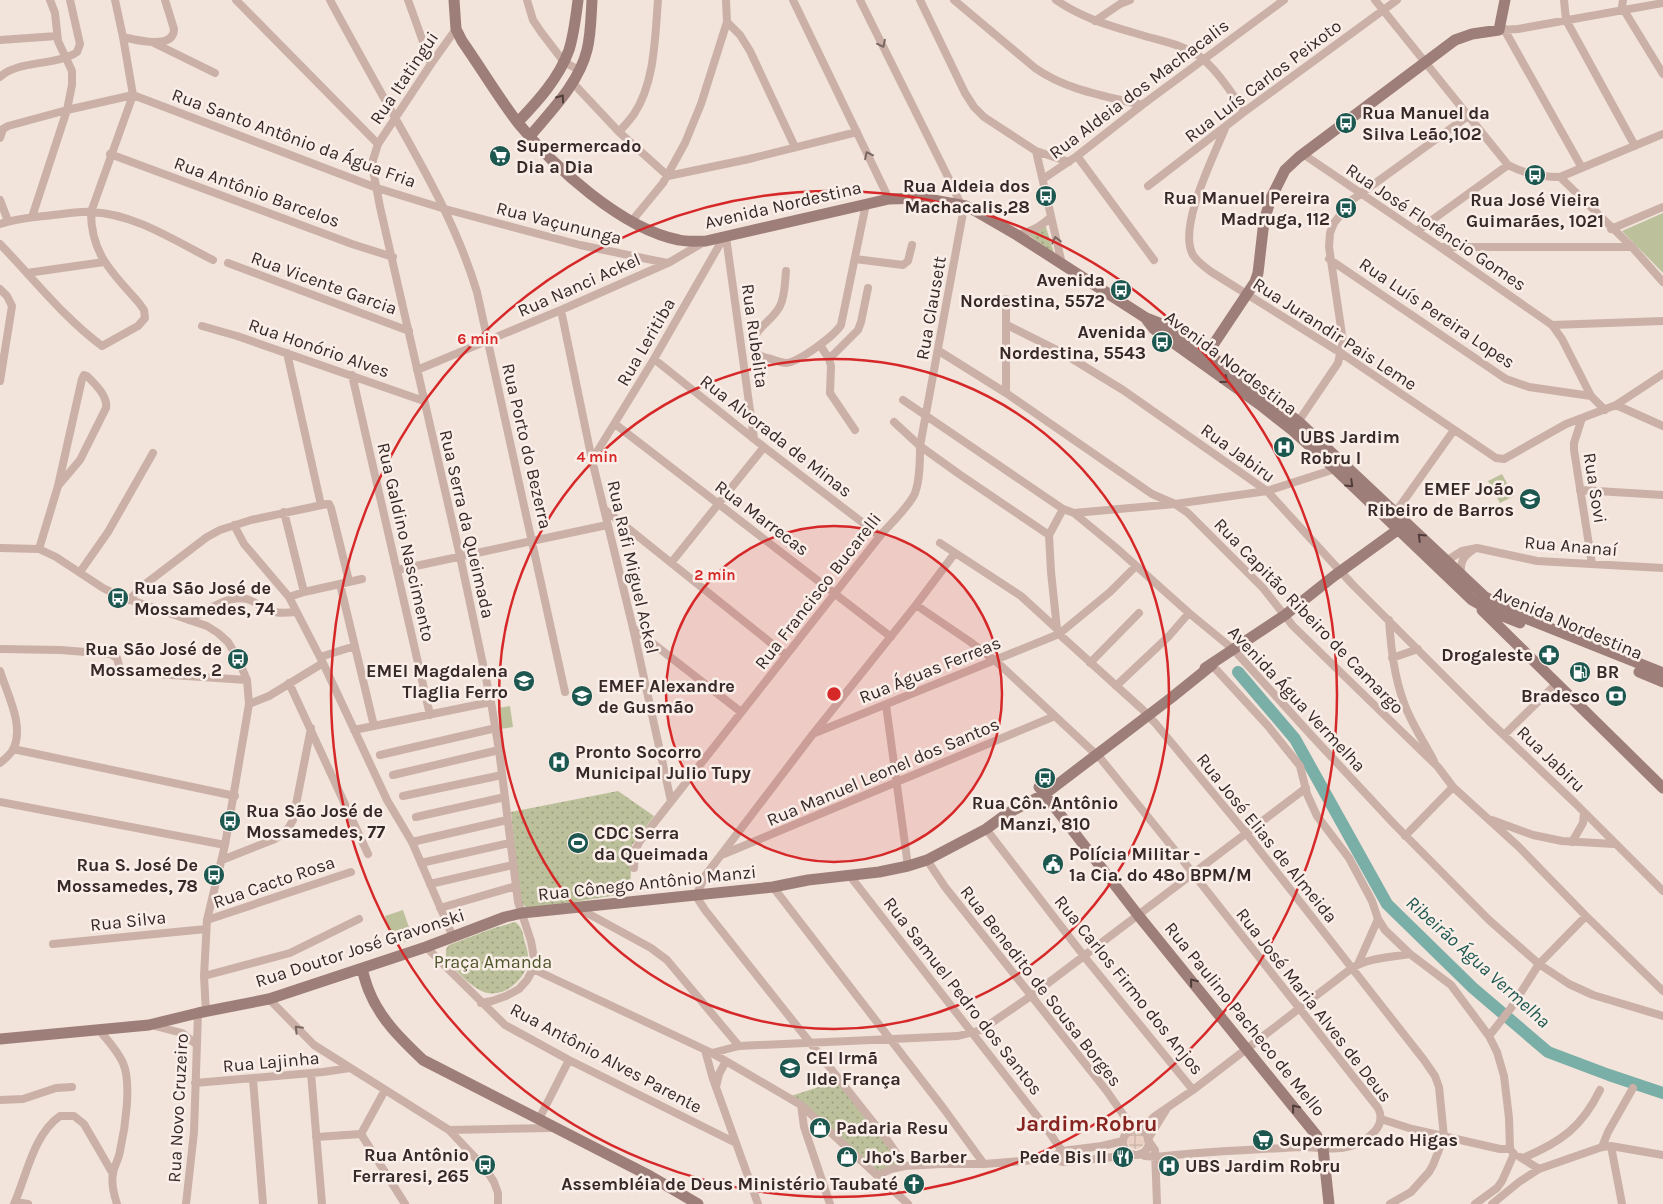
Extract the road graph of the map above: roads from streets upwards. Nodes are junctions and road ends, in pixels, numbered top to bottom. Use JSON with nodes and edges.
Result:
{"nodes":[{"id":1,"x":50,"y":0,"type":"edge"},
{"id":2,"x":70,"y":0,"type":"edge"},
{"id":3,"x":114,"y":0,"type":"edge"},
{"id":4,"x":165,"y":0,"type":"edge"},
{"id":5,"x":330,"y":0,"type":"edge"},
{"id":6,"x":408,"y":0,"type":"edge"},
{"id":7,"x":454,"y":0,"type":"edge"},
{"id":8,"x":527,"y":0,"type":"edge"},
{"id":9,"x":578,"y":0,"type":"edge"},
{"id":10,"x":592,"y":0,"type":"edge"},
{"id":11,"x":658,"y":0,"type":"edge"},
{"id":12,"x":726,"y":0,"type":"edge"},
{"id":13,"x":793,"y":0,"type":"edge"},
{"id":14,"x":860,"y":0,"type":"edge"},
{"id":15,"x":920,"y":0,"type":"edge"},
{"id":16,"x":954,"y":0,"type":"edge"},
{"id":17,"x":1056,"y":0,"type":"edge"},
{"id":18,"x":1130,"y":0,"type":"edge"},
{"id":19,"x":1284,"y":0,"type":"edge"},
{"id":20,"x":1375,"y":0,"type":"edge"},
{"id":21,"x":1397,"y":0,"type":"edge"},
{"id":22,"x":1505,"y":0,"type":"edge"},
{"id":23,"x":1564,"y":0,"type":"edge"},
{"id":24,"x":1623,"y":0,"type":"edge"},
{"id":25,"x":241,"y":2,"type":"edge"},
{"id":26,"x":1663,"y":3,"type":"edge"},
{"id":27,"x":1383,"y":10,"type":"junction"},
{"id":28,"x":1626,"y":10,"type":"junction"},
{"id":29,"x":1566,"y":20,"type":"junction"},
{"id":30,"x":1095,"y":21,"type":"junction"},
{"id":31,"x":727,"y":22,"type":"junction"},
{"id":32,"x":456,"y":29,"type":"junction"},
{"id":33,"x":1502,"y":29,"type":"junction"},
{"id":34,"x":57,"y":36,"type":"junction"},
{"id":35,"x":123,"y":37,"type":"junction"},
{"id":36,"x":0,"y":40,"type":"edge"},
{"id":37,"x":152,"y":42,"type":"junction"},
{"id":38,"x":66,"y":57,"type":"junction"},
{"id":39,"x":1204,"y":60,"type":"junction"},
{"id":40,"x":564,"y":62,"type":"junction"},
{"id":41,"x":1424,"y":62,"type":"junction"},
{"id":42,"x":431,"y":64,"type":"junction"},
{"id":43,"x":579,"y":70,"type":"junction"},
{"id":44,"x":215,"y":73,"type":"dead end"},
{"id":45,"x":1663,"y":74,"type":"edge"},
{"id":46,"x":0,"y":77,"type":"edge"},
{"id":47,"x":572,"y":82,"type":"junction"},
{"id":48,"x":133,"y":94,"type":"junction"},
{"id":49,"x":1142,"y":105,"type":"junction"},
{"id":50,"x":532,"y":107,"type":"junction"},
{"id":51,"x":66,"y":110,"type":"junction"},
{"id":52,"x":1244,"y":112,"type":"junction"},
{"id":53,"x":1468,"y":116,"type":"junction"},
{"id":54,"x":396,"y":119,"type":"junction"},
{"id":55,"x":544,"y":119,"type":"junction"},
{"id":56,"x":518,"y":122,"type":"junction"},
{"id":57,"x":1226,"y":126,"type":"junction"},
{"id":58,"x":619,"y":132,"type":"junction"},
{"id":59,"x":857,"y":132,"type":"junction"},
{"id":60,"x":1663,"y":134,"type":"edge"},
{"id":61,"x":530,"y":136,"type":"junction"},
{"id":62,"x":0,"y":138,"type":"edge"},
{"id":63,"x":378,"y":144,"type":"junction"},
{"id":64,"x":1635,"y":146,"type":"junction"},
{"id":65,"x":795,"y":147,"type":"junction"},
{"id":66,"x":1036,"y":151,"type":"junction"},
{"id":67,"x":110,"y":154,"type":"junction"},
{"id":68,"x":1303,"y":154,"type":"junction"},
{"id":69,"x":1077,"y":156,"type":"junction"},
{"id":70,"x":1069,"y":162,"type":"junction"},
{"id":71,"x":1508,"y":165,"type":"junction"},
{"id":72,"x":1582,"y":168,"type":"junction"},
{"id":73,"x":668,"y":176,"type":"junction"},
{"id":74,"x":1560,"y":177,"type":"junction"},
{"id":75,"x":1043,"y":179,"type":"junction"},
{"id":76,"x":1148,"y":186,"type":"dead end"},
{"id":77,"x":377,"y":188,"type":"junction"},
{"id":78,"x":1360,"y":194,"type":"junction"},
{"id":79,"x":890,"y":199,"type":"junction"},
{"id":80,"x":0,"y":200,"type":"edge"},
{"id":81,"x":866,"y":204,"type":"junction"},
{"id":82,"x":961,"y":205,"type":"junction"},
{"id":83,"x":1663,"y":207,"type":"edge"},
{"id":84,"x":444,"y":209,"type":"junction"},
{"id":85,"x":91,"y":212,"type":"junction"},
{"id":86,"x":32,"y":217,"type":"junction"},
{"id":87,"x":1051,"y":217,"type":"junction"},
{"id":88,"x":631,"y":222,"type":"junction"},
{"id":89,"x":4,"y":223,"type":"edge"},
{"id":90,"x":1611,"y":229,"type":"junction"},
{"id":91,"x":1417,"y":231,"type":"junction"},
{"id":92,"x":1017,"y":235,"type":"junction"},
{"id":93,"x":725,"y":237,"type":"junction"},
{"id":94,"x":680,"y":241,"type":"junction"},
{"id":95,"x":706,"y":241,"type":"junction"},
{"id":96,"x":0,"y":244,"type":"edge"},
{"id":97,"x":912,"y":245,"type":"dead end"},
{"id":98,"x":1440,"y":247,"type":"junction"},
{"id":99,"x":1632,"y":248,"type":"junction"},
{"id":100,"x":393,"y":257,"type":"junction"},
{"id":101,"x":855,"y":259,"type":"junction"},
{"id":102,"x":1329,"y":259,"type":"junction"},
{"id":103,"x":213,"y":260,"type":"dead end"},
{"id":104,"x":1154,"y":260,"type":"dead end"},
{"id":105,"x":104,"y":262,"type":"junction"},
{"id":106,"x":668,"y":262,"type":"junction"},
{"id":107,"x":228,"y":263,"type":"dead end"},
{"id":108,"x":1062,"y":264,"type":"junction"},
{"id":109,"x":786,"y":271,"type":"dead end"},
{"id":110,"x":27,"y":273,"type":"junction"},
{"id":111,"x":1663,"y":282,"type":"edge"},
{"id":112,"x":868,"y":288,"type":"dead end"},
{"id":113,"x":0,"y":289,"type":"edge"},
{"id":114,"x":1248,"y":294,"type":"junction"},
{"id":115,"x":1006,"y":299,"type":"dead end"},
{"id":116,"x":561,"y":310,"type":"junction"},
{"id":117,"x":1663,"y":321,"type":"edge"},
{"id":118,"x":1007,"y":325,"type":"junction"},
{"id":119,"x":1552,"y":325,"type":"junction"},
{"id":120,"x":202,"y":326,"type":"dead end"},
{"id":121,"x":409,"y":331,"type":"junction"},
{"id":122,"x":488,"y":341,"type":"junction"},
{"id":123,"x":820,"y":344,"type":"junction"},
{"id":124,"x":939,"y":351,"type":"junction"},
{"id":125,"x":287,"y":353,"type":"junction"},
{"id":126,"x":1342,"y":353,"type":"junction"},
{"id":127,"x":1204,"y":358,"type":"junction"},
{"id":128,"x":654,"y":359,"type":"junction"},
{"id":129,"x":829,"y":359,"type":"junction"},
{"id":130,"x":417,"y":370,"type":"junction"},
{"id":131,"x":1663,"y":374,"type":"edge"},
{"id":132,"x":352,"y":375,"type":"junction"},
{"id":133,"x":0,"y":381,"type":"edge"},
{"id":134,"x":1006,"y":393,"type":"junction"},
{"id":135,"x":1591,"y":396,"type":"junction"},
{"id":136,"x":903,"y":400,"type":"dead end"},
{"id":137,"x":424,"y":401,"type":"junction"},
{"id":138,"x":1616,"y":405,"type":"junction"},
{"id":139,"x":1605,"y":410,"type":"junction"},
{"id":140,"x":926,"y":416,"type":"junction"},
{"id":141,"x":1582,"y":418,"type":"junction"},
{"id":142,"x":894,"y":422,"type":"dead end"},
{"id":143,"x":615,"y":424,"type":"junction"},
{"id":144,"x":1295,"y":426,"type":"junction"},
{"id":145,"x":1663,"y":426,"type":"edge"},
{"id":146,"x":855,"y":430,"type":"dead end"},
{"id":147,"x":1454,"y":430,"type":"junction"},
{"id":148,"x":754,"y":439,"type":"junction"},
{"id":149,"x":920,"y":446,"type":"junction"},
{"id":150,"x":764,"y":447,"type":"junction"},
{"id":151,"x":153,"y":453,"type":"dead end"},
{"id":152,"x":592,"y":460,"type":"junction"},
{"id":153,"x":1338,"y":465,"type":"junction"},
{"id":154,"x":58,"y":486,"type":"junction"},
{"id":155,"x":1580,"y":490,"type":"junction"},
{"id":156,"x":1267,"y":491,"type":"junction"},
{"id":157,"x":1663,"y":495,"type":"edge"},
{"id":158,"x":718,"y":503,"type":"junction"},
{"id":159,"x":1175,"y":504,"type":"junction"},
{"id":160,"x":321,"y":505,"type":"junction"},
{"id":161,"x":604,"y":509,"type":"junction"},
{"id":162,"x":1062,"y":509,"type":"junction"},
{"id":163,"x":284,"y":512,"type":"junction"},
{"id":164,"x":1074,"y":513,"type":"junction"},
{"id":165,"x":1395,"y":513,"type":"junction"},
{"id":166,"x":234,"y":525,"type":"junction"},
{"id":167,"x":607,"y":525,"type":"junction"},
{"id":168,"x":1402,"y":527,"type":"junction"},
{"id":169,"x":1049,"y":535,"type":"junction"},
{"id":170,"x":880,"y":536,"type":"junction"},
{"id":171,"x":533,"y":540,"type":"junction"},
{"id":172,"x":940,"y":543,"type":"dead end"},
{"id":173,"x":0,"y":548,"type":"edge"},
{"id":174,"x":1477,"y":548,"type":"junction"},
{"id":175,"x":39,"y":549,"type":"junction"},
{"id":176,"x":955,"y":554,"type":"junction"},
{"id":177,"x":460,"y":556,"type":"junction"},
{"id":178,"x":1446,"y":561,"type":"junction"},
{"id":179,"x":671,"y":563,"type":"junction"},
{"id":180,"x":1592,"y":564,"type":"junction"},
{"id":181,"x":1136,"y":566,"type":"junction"},
{"id":182,"x":1663,"y":568,"type":"edge"},
{"id":183,"x":397,"y":570,"type":"junction"},
{"id":184,"x":1340,"y":571,"type":"junction"},
{"id":185,"x":80,"y":572,"type":"junction"},
{"id":186,"x":1461,"y":575,"type":"junction"},
{"id":187,"x":362,"y":579,"type":"dead end"},
{"id":188,"x":349,"y":581,"type":"junction"},
{"id":189,"x":340,"y":584,"type":"junction"},
{"id":190,"x":304,"y":592,"type":"junction"},
{"id":191,"x":836,"y":593,"type":"junction"},
{"id":192,"x":289,"y":597,"type":"junction"},
{"id":193,"x":129,"y":600,"type":"junction"},
{"id":194,"x":1472,"y":600,"type":"junction"},
{"id":195,"x":916,"y":605,"type":"junction"},
{"id":196,"x":296,"y":612,"type":"junction"},
{"id":197,"x":1139,"y":613,"type":"dead end"},
{"id":198,"x":1189,"y":613,"type":"junction"},
{"id":199,"x":1285,"y":616,"type":"junction"},
{"id":200,"x":1516,"y":618,"type":"junction"},
{"id":201,"x":189,"y":620,"type":"junction"},
{"id":202,"x":1389,"y":620,"type":"junction"},
{"id":203,"x":633,"y":628,"type":"junction"},
{"id":204,"x":1058,"y":632,"type":"junction"},
{"id":205,"x":891,"y":636,"type":"junction"},
{"id":206,"x":1512,"y":639,"type":"junction"},
{"id":207,"x":355,"y":646,"type":"junction"},
{"id":208,"x":0,"y":649,"type":"edge"},
{"id":209,"x":1418,"y":649,"type":"junction"},
{"id":210,"x":1234,"y":650,"type":"junction"},
{"id":211,"x":786,"y":655,"type":"junction"},
{"id":212,"x":1392,"y":658,"type":"junction"},
{"id":213,"x":322,"y":660,"type":"junction"},
{"id":214,"x":994,"y":660,"type":"junction"},
{"id":215,"x":1090,"y":663,"type":"junction"},
{"id":216,"x":1212,"y":665,"type":"junction"},
{"id":217,"x":0,"y":671,"type":"edge"},
{"id":218,"x":1663,"y":673,"type":"edge"},
{"id":219,"x":247,"y":680,"type":"junction"},
{"id":220,"x":1663,"y":682,"type":"edge"},
{"id":221,"x":289,"y":683,"type":"junction"},
{"id":222,"x":1557,"y":683,"type":"junction"},
{"id":223,"x":1116,"y":686,"type":"junction"},
{"id":224,"x":565,"y":692,"type":"dead end"},
{"id":225,"x":491,"y":702,"type":"junction"},
{"id":226,"x":250,"y":704,"type":"junction"},
{"id":227,"x":886,"y":705,"type":"junction"},
{"id":228,"x":741,"y":712,"type":"junction"},
{"id":229,"x":430,"y":715,"type":"junction"},
{"id":230,"x":1148,"y":715,"type":"junction"},
{"id":231,"x":1055,"y":716,"type":"junction"},
{"id":232,"x":374,"y":726,"type":"junction"},
{"id":233,"x":311,"y":727,"type":"junction"},
{"id":234,"x":496,"y":728,"type":"junction"},
{"id":235,"x":354,"y":730,"type":"junction"},
{"id":236,"x":813,"y":734,"type":"junction"},
{"id":237,"x":1504,"y":735,"type":"junction"},
{"id":238,"x":14,"y":749,"type":"junction"},
{"id":239,"x":499,"y":750,"type":"junction"},
{"id":240,"x":380,"y":755,"type":"dead end"},
{"id":241,"x":1097,"y":756,"type":"junction"},
{"id":242,"x":0,"y":763,"type":"edge"},
{"id":243,"x":1438,"y":767,"type":"junction"},
{"id":244,"x":392,"y":775,"type":"dead end"},
{"id":245,"x":502,"y":775,"type":"junction"},
{"id":246,"x":898,"y":782,"type":"junction"},
{"id":247,"x":1453,"y":787,"type":"junction"},
{"id":248,"x":1306,"y":788,"type":"junction"},
{"id":249,"x":1663,"y":788,"type":"edge"},
{"id":250,"x":1042,"y":790,"type":"junction"},
{"id":251,"x":235,"y":796,"type":"junction"},
{"id":252,"x":403,"y":796,"type":"dead end"},
{"id":253,"x":505,"y":797,"type":"junction"},
{"id":254,"x":671,"y":801,"type":"junction"},
{"id":255,"x":0,"y":802,"type":"edge"},
{"id":256,"x":1584,"y":813,"type":"junction"},
{"id":257,"x":416,"y":817,"type":"dead end"},
{"id":258,"x":507,"y":820,"type":"junction"},
{"id":259,"x":1490,"y":820,"type":"junction"},
{"id":260,"x":986,"y":829,"type":"junction"},
{"id":261,"x":1246,"y":834,"type":"junction"},
{"id":262,"x":1405,"y":836,"type":"junction"},
{"id":263,"x":412,"y":842,"type":"junction"},
{"id":264,"x":1572,"y":842,"type":"junction"},
{"id":265,"x":510,"y":843,"type":"junction"},
{"id":266,"x":1614,"y":844,"type":"junction"},
{"id":267,"x":225,"y":845,"type":"junction"},
{"id":268,"x":368,"y":854,"type":"dead end"},
{"id":269,"x":722,"y":855,"type":"junction"},
{"id":270,"x":222,"y":860,"type":"junction"},
{"id":271,"x":928,"y":860,"type":"junction"},
{"id":272,"x":421,"y":863,"type":"junction"},
{"id":273,"x":513,"y":865,"type":"junction"},
{"id":274,"x":908,"y":866,"type":"junction"},
{"id":275,"x":634,"y":868,"type":"dead end"},
{"id":276,"x":351,"y":872,"type":"dead end"},
{"id":277,"x":1193,"y":873,"type":"junction"},
{"id":278,"x":850,"y":876,"type":"junction"},
{"id":279,"x":430,"y":884,"type":"junction"},
{"id":280,"x":516,"y":886,"type":"junction"},
{"id":281,"x":773,"y":887,"type":"junction"},
{"id":282,"x":1663,"y":891,"type":"edge"},
{"id":283,"x":696,"y":896,"type":"junction"},
{"id":284,"x":578,"y":907,"type":"junction"},
{"id":285,"x":440,"y":908,"type":"junction"},
{"id":286,"x":522,"y":913,"type":"junction"},
{"id":287,"x":1138,"y":914,"type":"junction"},
{"id":288,"x":1586,"y":916,"type":"junction"},
{"id":289,"x":359,"y":919,"type":"dead end"},
{"id":290,"x":1378,"y":919,"type":"junction"},
{"id":291,"x":207,"y":924,"type":"junction"},
{"id":292,"x":453,"y":937,"type":"junction"},
{"id":293,"x":53,"y":944,"type":"dead end"},
{"id":294,"x":426,"y":947,"type":"junction"},
{"id":295,"x":1410,"y":954,"type":"junction"},
{"id":296,"x":1084,"y":956,"type":"junction"},
{"id":297,"x":1539,"y":964,"type":"junction"},
{"id":298,"x":1355,"y":966,"type":"junction"},
{"id":299,"x":362,"y":968,"type":"junction"},
{"id":300,"x":533,"y":969,"type":"junction"},
{"id":301,"x":204,"y":976,"type":"junction"},
{"id":302,"x":1663,"y":991,"type":"edge"},
{"id":303,"x":1031,"y":996,"type":"junction"},
{"id":304,"x":269,"y":999,"type":"junction"},
{"id":305,"x":481,"y":1003,"type":"junction"},
{"id":306,"x":1299,"y":1009,"type":"junction"},
{"id":307,"x":202,"y":1012,"type":"junction"},
{"id":308,"x":1663,"y":1016,"type":"edge"},
{"id":309,"x":149,"y":1025,"type":"junction"},
{"id":310,"x":98,"y":1029,"type":"junction"},
{"id":311,"x":973,"y":1033,"type":"junction"},
{"id":312,"x":1489,"y":1036,"type":"junction"},
{"id":313,"x":0,"y":1039,"type":"edge"},
{"id":314,"x":890,"y":1039,"type":"junction"},
{"id":315,"x":196,"y":1044,"type":"junction"},
{"id":316,"x":810,"y":1044,"type":"junction"},
{"id":317,"x":739,"y":1046,"type":"junction"},
{"id":318,"x":1246,"y":1049,"type":"junction"},
{"id":319,"x":708,"y":1052,"type":"junction"},
{"id":320,"x":569,"y":1060,"type":"junction"},
{"id":321,"x":726,"y":1061,"type":"junction"},
{"id":322,"x":350,"y":1068,"type":"junction"},
{"id":323,"x":311,"y":1074,"type":"junction"},
{"id":324,"x":253,"y":1079,"type":"junction"},
{"id":325,"x":195,"y":1083,"type":"junction"},
{"id":326,"x":72,"y":1087,"type":"dead end"},
{"id":327,"x":716,"y":1087,"type":"junction"},
{"id":328,"x":1633,"y":1088,"type":"dead end"},
{"id":329,"x":385,"y":1090,"type":"junction"},
{"id":330,"x":1193,"y":1090,"type":"junction"},
{"id":331,"x":1600,"y":1090,"type":"dead end"},
{"id":332,"x":0,"y":1100,"type":"edge"},
{"id":333,"x":801,"y":1105,"type":"junction"},
{"id":334,"x":1167,"y":1108,"type":"junction"},
{"id":335,"x":539,"y":1119,"type":"junction"},
{"id":336,"x":1381,"y":1120,"type":"junction"},
{"id":337,"x":556,"y":1128,"type":"junction"},
{"id":338,"x":450,"y":1130,"type":"junction"},
{"id":339,"x":1131,"y":1130,"type":"junction"},
{"id":340,"x":1140,"y":1130,"type":"junction"},
{"id":341,"x":361,"y":1134,"type":"junction"},
{"id":342,"x":316,"y":1137,"type":"junction"},
{"id":343,"x":1444,"y":1137,"type":"junction"},
{"id":344,"x":1148,"y":1139,"type":"junction"},
{"id":345,"x":1123,"y":1141,"type":"junction"},
{"id":346,"x":736,"y":1143,"type":"junction"},
{"id":347,"x":1611,"y":1146,"type":"junction"},
{"id":348,"x":1602,"y":1147,"type":"junction"},
{"id":349,"x":1323,"y":1148,"type":"junction"},
{"id":350,"x":1062,"y":1151,"type":"junction"},
{"id":351,"x":1512,"y":1152,"type":"junction"},
{"id":352,"x":1137,"y":1154,"type":"junction"},
{"id":353,"x":1663,"y":1154,"type":"edge"},
{"id":354,"x":1156,"y":1157,"type":"junction"},
{"id":355,"x":1523,"y":1158,"type":"junction"},
{"id":356,"x":1049,"y":1159,"type":"junction"},
{"id":357,"x":1064,"y":1162,"type":"junction"},
{"id":358,"x":984,"y":1164,"type":"junction"},
{"id":359,"x":904,"y":1166,"type":"junction"},
{"id":360,"x":1539,"y":1169,"type":"junction"},
{"id":361,"x":113,"y":1174,"type":"junction"},
{"id":362,"x":878,"y":1176,"type":"junction"},
{"id":363,"x":898,"y":1194,"type":"junction"},
{"id":364,"x":15,"y":1203,"type":"edge"},
{"id":365,"x":28,"y":1204,"type":"edge"},
{"id":366,"x":117,"y":1204,"type":"edge"},
{"id":367,"x":186,"y":1204,"type":"edge"},
{"id":368,"x":263,"y":1204,"type":"edge"},
{"id":369,"x":322,"y":1204,"type":"edge"},
{"id":370,"x":405,"y":1204,"type":"edge"},
{"id":371,"x":498,"y":1204,"type":"edge"},
{"id":372,"x":698,"y":1204,"type":"edge"},
{"id":373,"x":758,"y":1204,"type":"edge"},
{"id":374,"x":830,"y":1204,"type":"edge"},
{"id":375,"x":901,"y":1204,"type":"edge"},
{"id":376,"x":908,"y":1204,"type":"edge"},
{"id":377,"x":1157,"y":1204,"type":"edge"},
{"id":378,"x":1328,"y":1204,"type":"edge"},
{"id":379,"x":1390,"y":1204,"type":"edge"},
{"id":380,"x":1475,"y":1204,"type":"edge"},
{"id":381,"x":1492,"y":1204,"type":"edge"},
{"id":382,"x":1622,"y":1204,"type":"edge"}],
"edges":[{"from":1,"to":34,"type":"street"},
{"from":2,"to":38,"type":"street"},
{"from":3,"to":35,"type":"street"},
{"from":4,"to":37,"type":"street"},
{"from":5,"to":54,"type":"street","name":"Rua Porto do Bezerra"},
{"from":6,"to":42,"type":"street"},
{"from":7,"to":32,"type":"street","name":"Avenida Nordestina"},
{"from":8,"to":40,"type":"street"},
{"from":9,"to":40,"type":"street"},
{"from":10,"to":43,"type":"street"},
{"from":11,"to":58,"type":"street"},
{"from":12,"to":31,"type":"street"},
{"from":13,"to":59,"type":"street"},
{"from":14,"to":82,"type":"street","one_way":true},
{"from":15,"to":66,"type":"street"},
{"from":16,"to":49,"type":"street"},
{"from":17,"to":30,"type":"street"},
{"from":18,"to":30,"type":"street"},
{"from":19,"to":39,"type":"street","name":"Rua Aldeia dos Machacalis"},
{"from":20,"to":27,"type":"street"},
{"from":21,"to":27,"type":"street","name":"Rua Luís Carlos Peixoto"},
{"from":22,"to":33,"type":"street"},
{"from":23,"to":29,"type":"street"},
{"from":24,"to":28,"type":"street"},
{"from":25,"to":63,"type":"street"},
{"from":26,"to":28,"type":"street"},
{"from":27,"to":41,"type":"street"},
{"from":27,"to":52,"type":"street","name":"Rua Luís Carlos Peixoto"},
{"from":28,"to":29,"type":"street"},
{"from":28,"to":45,"type":"street"},
{"from":29,"to":33,"type":"street"},
{"from":29,"to":64,"type":"street"},
{"from":30,"to":39,"type":"street"},
{"from":31,"to":65,"type":"street"},
{"from":31,"to":73,"type":"street"},
{"from":32,"to":42,"type":"street","name":"Rua Itatingui"},
{"from":32,"to":56,"type":"street","name":"Avenida Nordestina"},
{"from":33,"to":41,"type":"street"},
{"from":33,"to":72,"type":"street"},
{"from":34,"to":36,"type":"street"},
{"from":34,"to":38,"type":"street"},
{"from":35,"to":37,"type":"street"},
{"from":35,"to":48,"type":"street"},
{"from":37,"to":44,"type":"street"},
{"from":38,"to":46,"type":"street"},
{"from":38,"to":51,"type":"street"},
{"from":39,"to":49,"type":"street","name":"Rua Aldeia dos Machacalis"},
{"from":39,"to":52,"type":"street"},
{"from":40,"to":43,"type":"street"},
{"from":40,"to":50,"type":"street"},
{"from":41,"to":53,"type":"street"},
{"from":41,"to":68,"type":"street"},
{"from":42,"to":54,"type":"street","name":"Rua Itatingui"},
{"from":43,"to":47,"type":"street"},
{"from":55,"to":47,"type":"street","one_way":true},
{"from":47,"to":58,"type":"street"},
{"from":48,"to":51,"type":"street"},
{"from":48,"to":67,"type":"street"},
{"from":48,"to":77,"type":"street","name":"Rua Santo Antônio da Água Fria"},
{"from":49,"to":69,"type":"street","name":"Rua Aldeia dos Machacalis"},
{"from":50,"to":55,"type":"street"},
{"from":50,"to":56,"type":"street"},
{"from":51,"to":62,"type":"street"},
{"from":51,"to":86,"type":"street"},
{"from":52,"to":57,"type":"street","name":"Rua Luís Carlos Peixoto"},
{"from":53,"to":71,"type":"street"},
{"from":53,"to":78,"type":"street"},
{"from":54,"to":63,"type":"street","name":"Rua Itatingui"},
{"from":54,"to":84,"type":"street","name":"Rua Porto do Bezerra"},
{"from":55,"to":61,"type":"street"},
{"from":56,"to":61,"type":"street","name":"Avenida Nordestina"},
{"from":57,"to":76,"type":"street","name":"Rua Luís Carlos Peixoto"},
{"from":57,"to":114,"type":"street","name":"Rua Jurandir Pais Leme"},
{"from":58,"to":73,"type":"street"},
{"from":59,"to":65,"type":"street"},
{"from":79,"to":59,"type":"street","one_way":true},
{"from":60,"to":64,"type":"street"},
{"from":61,"to":88,"type":"street","name":"Avenida Nordestina"},
{"from":63,"to":77,"type":"street","name":"Rua Serra da Queimada"},
{"from":64,"to":72,"type":"street"},
{"from":65,"to":73,"type":"street"},
{"from":66,"to":70,"type":"street"},
{"from":66,"to":75,"type":"street"},
{"from":67,"to":85,"type":"street"},
{"from":67,"to":100,"type":"street","name":"Rua Antônio Barcelos"},
{"from":68,"to":78,"type":"street","name":"Rua José Florêncio Gomes"},
{"from":68,"to":114,"type":"street"},
{"from":69,"to":70,"type":"street","name":"Rua Aldeia dos Machacalis"},
{"from":69,"to":104,"type":"street"},
{"from":70,"to":75,"type":"street","name":"Rua Aldeia dos Machacalis"},
{"from":71,"to":74,"type":"street"},
{"from":71,"to":91,"type":"street"},
{"from":72,"to":74,"type":"street"},
{"from":73,"to":88,"type":"street"},
{"from":74,"to":90,"type":"street"},
{"from":75,"to":87,"type":"street","name":"Rua Aldeia dos Machacalis"},
{"from":77,"to":84,"type":"street","name":"Rua Santo Antônio da Água Fria"},
{"from":77,"to":100,"type":"street","name":"Rua Serra da Queimada"},
{"from":78,"to":91,"type":"street","name":"Rua José Florêncio Gomes"},
{"from":78,"to":102,"type":"street"},
{"from":79,"to":81,"type":"street","name":"Avenida Nordestina"},
{"from":79,"to":82,"type":"street","name":"Avenida Nordestina"},
{"from":80,"to":89,"type":"street"},
{"from":81,"to":93,"type":"street","name":"Avenida Nordestina"},
{"from":81,"to":101,"type":"street"},
{"from":82,"to":92,"type":"street","name":"Avenida Nordestina"},
{"from":82,"to":124,"type":"street","name":"Rua Clausett"},
{"from":83,"to":90,"type":"street"},
{"from":84,"to":106,"type":"street","name":"Rua Vaçununga"},
{"from":84,"to":122,"type":"street","name":"Rua Porto do Bezerra"},
{"from":85,"to":86,"type":"street"},
{"from":85,"to":103,"type":"street"},
{"from":85,"to":105,"type":"street"},
{"from":86,"to":89,"type":"street"},
{"from":87,"to":92,"type":"street"},
{"from":108,"to":87,"type":"street","name":"Rua Aldeia dos Machacalis","one_way":true},
{"from":88,"to":94,"type":"street","name":"Avenida Nordestina"},
{"from":90,"to":99,"type":"street"},
{"from":91,"to":98,"type":"street","name":"Rua José Florêncio Gomes"},
{"from":92,"to":108,"type":"street","name":"Avenida Nordestina"},
{"from":93,"to":95,"type":"street","name":"Avenida Nordestina"},
{"from":93,"to":128,"type":"street","name":"Rua Leritiba"},
{"from":93,"to":148,"type":"street","name":"Rua Rubelita"},
{"from":94,"to":95,"type":"street","name":"Avenida Nordestina"},
{"from":94,"to":106,"type":"street"},
{"from":95,"to":106,"type":"street","name":"Rua Nanci Ackel"},
{"from":96,"to":110,"type":"street"},
{"from":97,"to":101,"type":"street"},
{"from":98,"to":99,"type":"street"},
{"from":98,"to":119,"type":"street","name":"Rua José Florêncio Gomes"},
{"from":99,"to":111,"type":"street"},
{"from":100,"to":121,"type":"street","name":"Rua Serra da Queimada"},
{"from":101,"to":123,"type":"street"},
{"from":102,"to":126,"type":"street"},
{"from":102,"to":135,"type":"street","name":"Rua Luís Pereira Lopes"},
{"from":105,"to":110,"type":"street"},
{"from":105,"to":110,"type":"street"},
{"from":106,"to":116,"type":"street","name":"Rua Nanci Ackel"},
{"from":107,"to":121,"type":"street","name":"Rua Vicente Garcia"},
{"from":108,"to":127,"type":"street","name":"Avenida Nordestina"},
{"from":109,"to":123,"type":"street"},
{"from":112,"to":129,"type":"street"},
{"from":113,"to":133,"type":"street"},
{"from":114,"to":126,"type":"street","name":"Rua Jurandir Pais Leme"},
{"from":114,"to":127,"type":"street"},
{"from":115,"to":118,"type":"street"},
{"from":116,"to":122,"type":"street","name":"Rua Nanci Ackel"},
{"from":116,"to":152,"type":"street","name":"Rua Rafi Miguel Ackel"},
{"from":117,"to":119,"type":"street"},
{"from":118,"to":134,"type":"street"},
{"from":118,"to":156,"type":"street","name":"Rua Jabiru"},
{"from":119,"to":135,"type":"street","name":"Rua José Florêncio Gomes"},
{"from":120,"to":125,"type":"street","name":"Rua Honório Alves"},
{"from":121,"to":130,"type":"street","name":"Rua Serra da Queimada"},
{"from":122,"to":130,"type":"street","name":"Rua Nanci Ackel"},
{"from":122,"to":171,"type":"street","name":"Rua Porto do Bezerra"},
{"from":123,"to":129,"type":"street"},
{"from":124,"to":134,"type":"street","name":"Rua Capitão Ribeiro de Camargo"},
{"from":124,"to":140,"type":"street","name":"Rua Clausett"},
{"from":125,"to":132,"type":"street","name":"Rua Honório Alves"},
{"from":125,"to":160,"type":"street"},
{"from":126,"to":144,"type":"street"},
{"from":126,"to":147,"type":"street","name":"Rua Jurandir Pais Leme"},
{"from":127,"to":144,"type":"street","name":"Avenida Nordestina"},
{"from":128,"to":143,"type":"street","name":"Rua Leritiba"},
{"from":128,"to":148,"type":"street","name":"Rua Alvorada de Minas"},
{"from":129,"to":146,"type":"street"},
{"from":130,"to":137,"type":"street","name":"Rua Serra da Queimada"},
{"from":131,"to":138,"type":"street"},
{"from":132,"to":137,"type":"street","name":"Rua Honório Alves"},
{"from":132,"to":183,"type":"street","name":"Rua Galdino Nascimento"},
{"from":134,"to":159,"type":"street","name":"Rua Capitão Ribeiro de Camargo"},
{"from":135,"to":139,"type":"street","name":"Rua José Florêncio Gomes"},
{"from":136,"to":140,"type":"street","name":"Avenida Água Vermelha"},
{"from":137,"to":177,"type":"street","name":"Rua Serra da Queimada"},
{"from":138,"to":139,"type":"street"},
{"from":138,"to":145,"type":"street"},
{"from":139,"to":141,"type":"street"},
{"from":140,"to":149,"type":"street","name":"Rua Francisco Bucarelli"},
{"from":140,"to":162,"type":"street","name":"Avenida Água Vermelha"},
{"from":141,"to":147,"type":"street","name":"Rua Jurandir Pais Leme"},
{"from":141,"to":155,"type":"street","name":"Rua Sovi"},
{"from":142,"to":149,"type":"street"},
{"from":143,"to":152,"type":"street","name":"Rua Leritiba"},
{"from":143,"to":158,"type":"street","name":"Rua Marrecas"},
{"from":144,"to":153,"type":"street","name":"Avenida Nordestina"},
{"from":147,"to":165,"type":"street"},
{"from":148,"to":150,"type":"street","name":"Rua Alvorada de Minas"},
{"from":149,"to":169,"type":"street"},
{"from":149,"to":170,"type":"street","name":"Rua Francisco Bucarelli"},
{"from":150,"to":158,"type":"street"},
{"from":150,"to":170,"type":"street","name":"Rua Alvorada de Minas"},
{"from":151,"to":185,"type":"street"},
{"from":152,"to":161,"type":"street","name":"Rua Rafi Miguel Ackel"},
{"from":153,"to":156,"type":"street"},
{"from":153,"to":165,"type":"street","name":"Avenida Nordestina"},
{"from":153,"to":168,"type":"street","name":"Avenida Nordestina","one_way":true},
{"from":154,"to":154,"type":"street"},
{"from":154,"to":175,"type":"street"},
{"from":155,"to":157,"type":"street"},
{"from":155,"to":180,"type":"street","name":"Rua Sovi"},
{"from":156,"to":159,"type":"street"},
{"from":156,"to":184,"type":"street","name":"Rua Jabiru"},
{"from":158,"to":179,"type":"street"},
{"from":158,"to":191,"type":"street","name":"Rua Marrecas"},
{"from":159,"to":164,"type":"street"},
{"from":159,"to":199,"type":"street","name":"Rua Capitão Ribeiro de Camargo"},
{"from":160,"to":163,"type":"street"},
{"from":160,"to":188,"type":"street"},
{"from":161,"to":167,"type":"street","name":"Rua Rafi Miguel Ackel"},
{"from":161,"to":179,"type":"street"},
{"from":162,"to":164,"type":"street","name":"Avenida Água Vermelha"},
{"from":162,"to":169,"type":"street"},
{"from":163,"to":166,"type":"street"},
{"from":163,"to":190,"type":"street"},
{"from":164,"to":181,"type":"street","name":"Avenida Água Vermelha"},
{"from":165,"to":168,"type":"street","name":"Avenida Nordestina"},
{"from":166,"to":192,"type":"street"},
{"from":166,"to":193,"type":"street"},
{"from":167,"to":171,"type":"street"},
{"from":167,"to":203,"type":"street","name":"Rua Rafi Miguel Ackel"},
{"from":178,"to":168,"type":"street","name":"Avenida Nordestina","one_way":true},
{"from":168,"to":184,"type":"street","name":"Rua Cônego Antônio Manzi"},
{"from":168,"to":194,"type":"street","name":"Avenida Nordestina"},
{"from":169,"to":204,"type":"street"},
{"from":170,"to":191,"type":"street","name":"Rua Francisco Bucarelli"},
{"from":171,"to":177,"type":"street"},
{"from":171,"to":224,"type":"street","name":"Rua Porto do Bezerra"},
{"from":172,"to":176,"type":"street","name":"Rua José Elias de Almeida"},
{"from":173,"to":175,"type":"street"},
{"from":174,"to":178,"type":"street"},
{"from":174,"to":180,"type":"street","name":"Rua Ananaí"},
{"from":174,"to":186,"type":"street"},
{"from":175,"to":185,"type":"street","name":"Rua Novo Cruzeiro"},
{"from":176,"to":195,"type":"street"},
{"from":176,"to":204,"type":"street","name":"Rua José Elias de Almeida"},
{"from":177,"to":183,"type":"street"},
{"from":177,"to":225,"type":"street","name":"Rua Serra da Queimada"},
{"from":178,"to":186,"type":"street","name":"Avenida Nordestina"},
{"from":179,"to":211,"type":"street"},
{"from":180,"to":182,"type":"street","name":"Rua Ananaí"},
{"from":181,"to":198,"type":"street","name":"Avenida Água Vermelha"},
{"from":181,"to":204,"type":"street","name":"Rua Águas Ferreas"},
{"from":183,"to":229,"type":"street","name":"Rua Galdino Nascimento"},
{"from":184,"to":199,"type":"street","name":"Rua Cônego Antônio Manzi"},
{"from":184,"to":202,"type":"street","name":"Rua Jabiru"},
{"from":185,"to":193,"type":"street","name":"Rua Novo Cruzeiro"},
{"from":186,"to":200,"type":"street","name":"Avenida Nordestina"},
{"from":187,"to":188,"type":"street"},
{"from":188,"to":189,"type":"street"},
{"from":189,"to":190,"type":"street"},
{"from":189,"to":207,"type":"street"},
{"from":190,"to":192,"type":"street"},
{"from":191,"to":205,"type":"street","name":"Rua Marrecas"},
{"from":191,"to":211,"type":"street","name":"Rua Francisco Bucarelli"},
{"from":192,"to":196,"type":"street"},
{"from":193,"to":201,"type":"street","name":"Rua Novo Cruzeiro"},
{"from":194,"to":200,"type":"street","name":"Avenida Nordestina"},
{"from":194,"to":206,"type":"street"},
{"from":195,"to":205,"type":"street"},
{"from":195,"to":214,"type":"street","name":"Rua José Maria Alves de Deus"},
{"from":196,"to":201,"type":"street"},
{"from":196,"to":213,"type":"street"},
{"from":197,"to":215,"type":"street"},
{"from":198,"to":210,"type":"street","name":"Avenida Água Vermelha"},
{"from":198,"to":223,"type":"street"},
{"from":199,"to":210,"type":"street","name":"Rua Cônego Antônio Manzi"},
{"from":199,"to":243,"type":"street","name":"Rua Capitão Ribeiro de Camargo"},
{"from":200,"to":206,"type":"street"},
{"from":200,"to":218,"type":"street","name":"Avenida Nordestina"},
{"from":200,"to":220,"type":"street","name":"Avenida Nordestina"},
{"from":201,"to":219,"type":"street","name":"Rua Novo Cruzeiro"},
{"from":202,"to":209,"type":"street","name":"Rua Jabiru"},
{"from":202,"to":212,"type":"street"},
{"from":203,"to":228,"type":"street"},
{"from":203,"to":254,"type":"street","name":"Rua Rafi Miguel Ackel"},
{"from":204,"to":214,"type":"street","name":"Rua Águas Ferreas"},
{"from":204,"to":215,"type":"street","name":"Rua José Elias de Almeida"},
{"from":205,"to":236,"type":"street"},
{"from":206,"to":222,"type":"street"},
{"from":207,"to":213,"type":"street"},
{"from":207,"to":232,"type":"street"},
{"from":208,"to":219,"type":"street"},
{"from":209,"to":212,"type":"street"},
{"from":209,"to":237,"type":"street","name":"Rua Jabiru"},
{"from":210,"to":216,"type":"street","name":"Rua Cônego Antônio Manzi"},
{"from":210,"to":262,"type":"street","name":"Avenida Água Vermelha"},
{"from":211,"to":228,"type":"street","name":"Rua Francisco Bucarelli"},
{"from":212,"to":243,"type":"street"},
{"from":213,"to":221,"type":"street"},
{"from":213,"to":235,"type":"street"},
{"from":214,"to":227,"type":"street","name":"Rua Águas Ferreas"},
{"from":214,"to":231,"type":"street","name":"Rua José Maria Alves de Deus"},
{"from":215,"to":223,"type":"street","name":"Rua José Elias de Almeida"},
{"from":216,"to":230,"type":"street","name":"Rua Cônego Antônio Manzi"},
{"from":216,"to":248,"type":"street"},
{"from":217,"to":238,"type":"street"},
{"from":219,"to":226,"type":"street","name":"Rua Novo Cruzeiro"},
{"from":221,"to":226,"type":"street"},
{"from":221,"to":233,"type":"street"},
{"from":222,"to":237,"type":"street"},
{"from":222,"to":249,"type":"street"},
{"from":223,"to":230,"type":"street","name":"Rua José Elias de Almeida"},
{"from":225,"to":229,"type":"street"},
{"from":225,"to":234,"type":"street","name":"Rua Serra da Queimada"},
{"from":226,"to":251,"type":"street","name":"Rua Novo Cruzeiro"},
{"from":227,"to":236,"type":"street","name":"Rua Águas Ferreas"},
{"from":227,"to":246,"type":"street"},
{"from":228,"to":254,"type":"street","name":"Rua Francisco Bucarelli"},
{"from":229,"to":232,"type":"street"},
{"from":230,"to":241,"type":"street","name":"Rua Cônego Antônio Manzi"},
{"from":230,"to":261,"type":"street","name":"Rua José Elias de Almeida"},
{"from":231,"to":241,"type":"street","name":"Rua José Maria Alves de Deus"},
{"from":231,"to":246,"type":"street","name":"Rua Manuel Leonel dos Santos"},
{"from":232,"to":235,"type":"street"},
{"from":233,"to":268,"type":"street"},
{"from":233,"to":270,"type":"street"},
{"from":234,"to":239,"type":"street","name":"Rua Serra da Queimada"},
{"from":234,"to":240,"type":"street"},
{"from":235,"to":263,"type":"street"},
{"from":236,"to":269,"type":"street"},
{"from":237,"to":256,"type":"street","name":"Rua Jabiru"},
{"from":238,"to":242,"type":"street"},
{"from":238,"to":251,"type":"street"},
{"from":239,"to":244,"type":"street"},
{"from":239,"to":245,"type":"street","name":"Rua Serra da Queimada"},
{"from":241,"to":250,"type":"street","name":"Rua Cônego Antônio Manzi"},
{"from":241,"to":277,"type":"street","name":"Rua José Maria Alves de Deus"},
{"from":243,"to":247,"type":"street","name":"Rua Capitão Ribeiro de Camargo"},
{"from":245,"to":252,"type":"street"},
{"from":245,"to":253,"type":"street","name":"Rua Serra da Queimada"},
{"from":246,"to":269,"type":"street","name":"Rua Manuel Leonel dos Santos"},
{"from":246,"to":274,"type":"street"},
{"from":247,"to":259,"type":"street","name":"Rua Capitão Ribeiro de Camargo"},
{"from":247,"to":262,"type":"street"},
{"from":248,"to":261,"type":"street"},
{"from":248,"to":290,"type":"street"},
{"from":250,"to":260,"type":"street","name":"Rua Cônego Antônio Manzi"},
{"from":250,"to":287,"type":"street","name":"Rua Paulino Pacheco de Mello"},
{"from":251,"to":267,"type":"street","name":"Rua Novo Cruzeiro"},
{"from":253,"to":257,"type":"street"},
{"from":253,"to":258,"type":"street","name":"Rua Serra da Queimada"},
{"from":254,"to":275,"type":"street","name":"Rua Francisco Bucarelli"},
{"from":255,"to":267,"type":"street"},
{"from":256,"to":264,"type":"street"},
{"from":256,"to":266,"type":"street","name":"Rua Jabiru"},
{"from":258,"to":263,"type":"street"},
{"from":258,"to":265,"type":"street","name":"Rua Serra da Queimada"},
{"from":259,"to":264,"type":"street"},
{"from":259,"to":288,"type":"street","name":"Rua Capitão Ribeiro de Camargo"},
{"from":260,"to":271,"type":"street","name":"Rua Cônego Antônio Manzi"},
{"from":260,"to":296,"type":"street","name":"Rua Carlos Firmo dos Anjos"},
{"from":261,"to":277,"type":"street"},
{"from":261,"to":298,"type":"street","name":"Rua José Elias de Almeida"},
{"from":262,"to":297,"type":"street","name":"Avenida Água Vermelha"},
{"from":263,"to":272,"type":"street"},
{"from":264,"to":266,"type":"street"},
{"from":265,"to":272,"type":"street"},
{"from":265,"to":273,"type":"street","name":"Rua Serra da Queimada"},
{"from":266,"to":282,"type":"street","name":"Rua Jabiru"},
{"from":267,"to":270,"type":"street","name":"Rua Novo Cruzeiro"},
{"from":269,"to":283,"type":"street"},
{"from":270,"to":291,"type":"street","name":"Rua Novo Cruzeiro"},
{"from":271,"to":274,"type":"street","name":"Rua Cônego Antônio Manzi"},
{"from":271,"to":303,"type":"street","name":"Rua Benedito de Sousa Borges"},
{"from":272,"to":279,"type":"street"},
{"from":273,"to":279,"type":"street"},
{"from":273,"to":280,"type":"street","name":"Rua Serra da Queimada"},
{"from":274,"to":278,"type":"street","name":"Rua Cônego Antônio Manzi"},
{"from":276,"to":291,"type":"street","name":"Rua Cacto Rosa"},
{"from":277,"to":287,"type":"street"},
{"from":277,"to":306,"type":"street","name":"Rua José Maria Alves de Deus"},
{"from":278,"to":281,"type":"street","name":"Rua Cônego Antônio Manzi"},
{"from":278,"to":311,"type":"street","name":"Rua Samuel Pedro dos Santos"},
{"from":279,"to":285,"type":"street"},
{"from":280,"to":285,"type":"street"},
{"from":280,"to":286,"type":"street","name":"Rua Serra da Queimada"},
{"from":281,"to":283,"type":"street","name":"Rua Cônego Antônio Manzi"},
{"from":281,"to":314,"type":"street"},
{"from":283,"to":284,"type":"street","name":"Rua Cônego Antônio Manzi"},
{"from":283,"to":316,"type":"street"},
{"from":284,"to":286,"type":"street","name":"Rua Cônego Antônio Manzi"},
{"from":284,"to":317,"type":"street"},
{"from":285,"to":292,"type":"street"},
{"from":286,"to":292,"type":"street","name":"Rua Doutor José Gravonski"},
{"from":286,"to":300,"type":"street"},
{"from":287,"to":296,"type":"street"},
{"from":318,"to":287,"type":"street","name":"Rua Paulino Pacheco de Mello","one_way":true},
{"from":288,"to":297,"type":"street"},
{"from":288,"to":302,"type":"street","name":"Rua Capitão Ribeiro de Camargo"},
{"from":289,"to":301,"type":"street"},
{"from":290,"to":295,"type":"street"},
{"from":290,"to":298,"type":"street"},
{"from":291,"to":293,"type":"street","name":"Rua Silva"},
{"from":291,"to":301,"type":"street","name":"Rua Novo Cruzeiro"},
{"from":292,"to":294,"type":"street","name":"Rua Doutor José Gravonski"},
{"from":294,"to":299,"type":"street","name":"Rua Doutor José Gravonski"},
{"from":294,"to":305,"type":"street","name":"Rua Antônio Alves Parente"},
{"from":295,"to":298,"type":"street"},
{"from":295,"to":312,"type":"street"},
{"from":296,"to":303,"type":"street"},
{"from":296,"to":330,"type":"street","name":"Rua Carlos Firmo dos Anjos"},
{"from":297,"to":308,"type":"street","name":"Avenida Água Vermelha"},
{"from":297,"to":312,"type":"street"},
{"from":298,"to":306,"type":"street"},
{"from":298,"to":343,"type":"street","name":"Rua José Elias de Almeida"},
{"from":299,"to":304,"type":"street","name":"Rua Doutor José Gravonski"},
{"from":299,"to":335,"type":"street"},
{"from":300,"to":305,"type":"street"},
{"from":300,"to":319,"type":"street"},
{"from":301,"to":307,"type":"street","name":"Rua Novo Cruzeiro"},
{"from":303,"to":311,"type":"street"},
{"from":303,"to":339,"type":"street","name":"Rua Benedito de Sousa Borges"},
{"from":304,"to":307,"type":"street","name":"Rua Doutor José Gravonski"},
{"from":322,"to":304,"type":"street","one_way":true},
{"from":305,"to":320,"type":"street","name":"Rua Antônio Alves Parente"},
{"from":306,"to":318,"type":"street"},
{"from":306,"to":336,"type":"street","name":"Rua José Maria Alves de Deus"},
{"from":307,"to":309,"type":"street","name":"Rua Doutor José Gravonski"},
{"from":307,"to":315,"type":"street","name":"Rua Novo Cruzeiro"},
{"from":309,"to":310,"type":"street","name":"Rua Doutor José Gravonski"},
{"from":309,"to":315,"type":"street","name":"Rua Doutor José Gravonski"},
{"from":310,"to":313,"type":"street","name":"Rua Doutor José Gravonski"},
{"from":310,"to":361,"type":"street"},
{"from":311,"to":314,"type":"street"},
{"from":311,"to":350,"type":"street","name":"Rua Samuel Pedro dos Santos"},
{"from":312,"to":351,"type":"street"},
{"from":314,"to":316,"type":"street"},
{"from":314,"to":358,"type":"street"},
{"from":315,"to":325,"type":"street","name":"Rua Novo Cruzeiro"},
{"from":316,"to":317,"type":"street"},
{"from":316,"to":359,"type":"street"},
{"from":317,"to":319,"type":"street"},
{"from":318,"to":330,"type":"street"},
{"from":349,"to":318,"type":"street","name":"Rua Paulino Pacheco de Mello","one_way":true},
{"from":319,"to":321,"type":"street"},
{"from":319,"to":327,"type":"street"},
{"from":320,"to":335,"type":"street"},
{"from":320,"to":346,"type":"street","name":"Rua Antônio Alves Parente"},
{"from":321,"to":327,"type":"street"},
{"from":321,"to":333,"type":"street"},
{"from":322,"to":323,"type":"street","name":"Rua Lajinha"},
{"from":322,"to":329,"type":"street"},
{"from":323,"to":324,"type":"street","name":"Rua Lajinha"},
{"from":323,"to":342,"type":"street"},
{"from":324,"to":325,"type":"street","name":"Rua Lajinha"},
{"from":324,"to":368,"type":"street"},
{"from":325,"to":367,"type":"street","name":"Rua Novo Cruzeiro"},
{"from":326,"to":332,"type":"street"},
{"from":327,"to":346,"type":"street"},
{"from":328,"to":348,"type":"street"},
{"from":329,"to":338,"type":"street"},
{"from":329,"to":341,"type":"street"},
{"from":330,"to":334,"type":"street"},
{"from":331,"to":355,"type":"street"},
{"from":333,"to":362,"type":"street"},
{"from":333,"to":374,"type":"street"},
{"from":334,"to":340,"type":"street"},
{"from":334,"to":344,"type":"street"},
{"from":335,"to":337,"type":"street"},
{"from":336,"to":343,"type":"street"},
{"from":336,"to":349,"type":"street","name":"Rua José Maria Alves de Deus"},
{"from":337,"to":338,"type":"street"},
{"from":337,"to":372,"type":"street"},
{"from":338,"to":371,"type":"street"},
{"from":339,"to":340,"type":"street"},
{"from":339,"to":345,"type":"street"},
{"from":340,"to":344,"type":"street"},
{"from":341,"to":342,"type":"street"},
{"from":341,"to":370,"type":"street"},
{"from":342,"to":369,"type":"street"},
{"from":343,"to":351,"type":"street"},
{"from":343,"to":379,"type":"street","name":"Rua José Elias de Almeida"},
{"from":344,"to":352,"type":"street"},
{"from":344,"to":354,"type":"street"},
{"from":345,"to":350,"type":"street","name":"Rua José Maria Alves de Deus"},
{"from":345,"to":352,"type":"street"},
{"from":346,"to":373,"type":"street"},
{"from":347,"to":348,"type":"street"},
{"from":347,"to":353,"type":"street"},
{"from":347,"to":382,"type":"street"},
{"from":348,"to":360,"type":"street"},
{"from":349,"to":354,"type":"street","name":"Rua José Maria Alves de Deus"},
{"from":349,"to":378,"type":"street"},
{"from":350,"to":356,"type":"street","name":"Rua José Maria Alves de Deus"},
{"from":350,"to":357,"type":"street","name":"Rua Samuel Pedro dos Santos"},
{"from":351,"to":355,"type":"street"},
{"from":351,"to":380,"type":"street"},
{"from":352,"to":354,"type":"street","name":"Rua José Maria Alves de Deus"},
{"from":352,"to":357,"type":"street","name":"Rua José Maria Alves de Deus"},
{"from":354,"to":377,"type":"street"},
{"from":355,"to":360,"type":"street"},
{"from":356,"to":357,"type":"street","name":"Rua José Maria Alves de Deus"},
{"from":356,"to":358,"type":"street","name":"Rua José Maria Alves de Deus"},
{"from":358,"to":359,"type":"street","name":"Rua José Maria Alves de Deus"},
{"from":359,"to":362,"type":"street","name":"Rua José Maria Alves de Deus"},
{"from":360,"to":381,"type":"street"},
{"from":361,"to":364,"type":"street"},
{"from":361,"to":366,"type":"street"},
{"from":362,"to":363,"type":"street"},
{"from":363,"to":375,"type":"street"},
{"from":363,"to":376,"type":"street"},
{"from":364,"to":365,"type":"street"}]}
